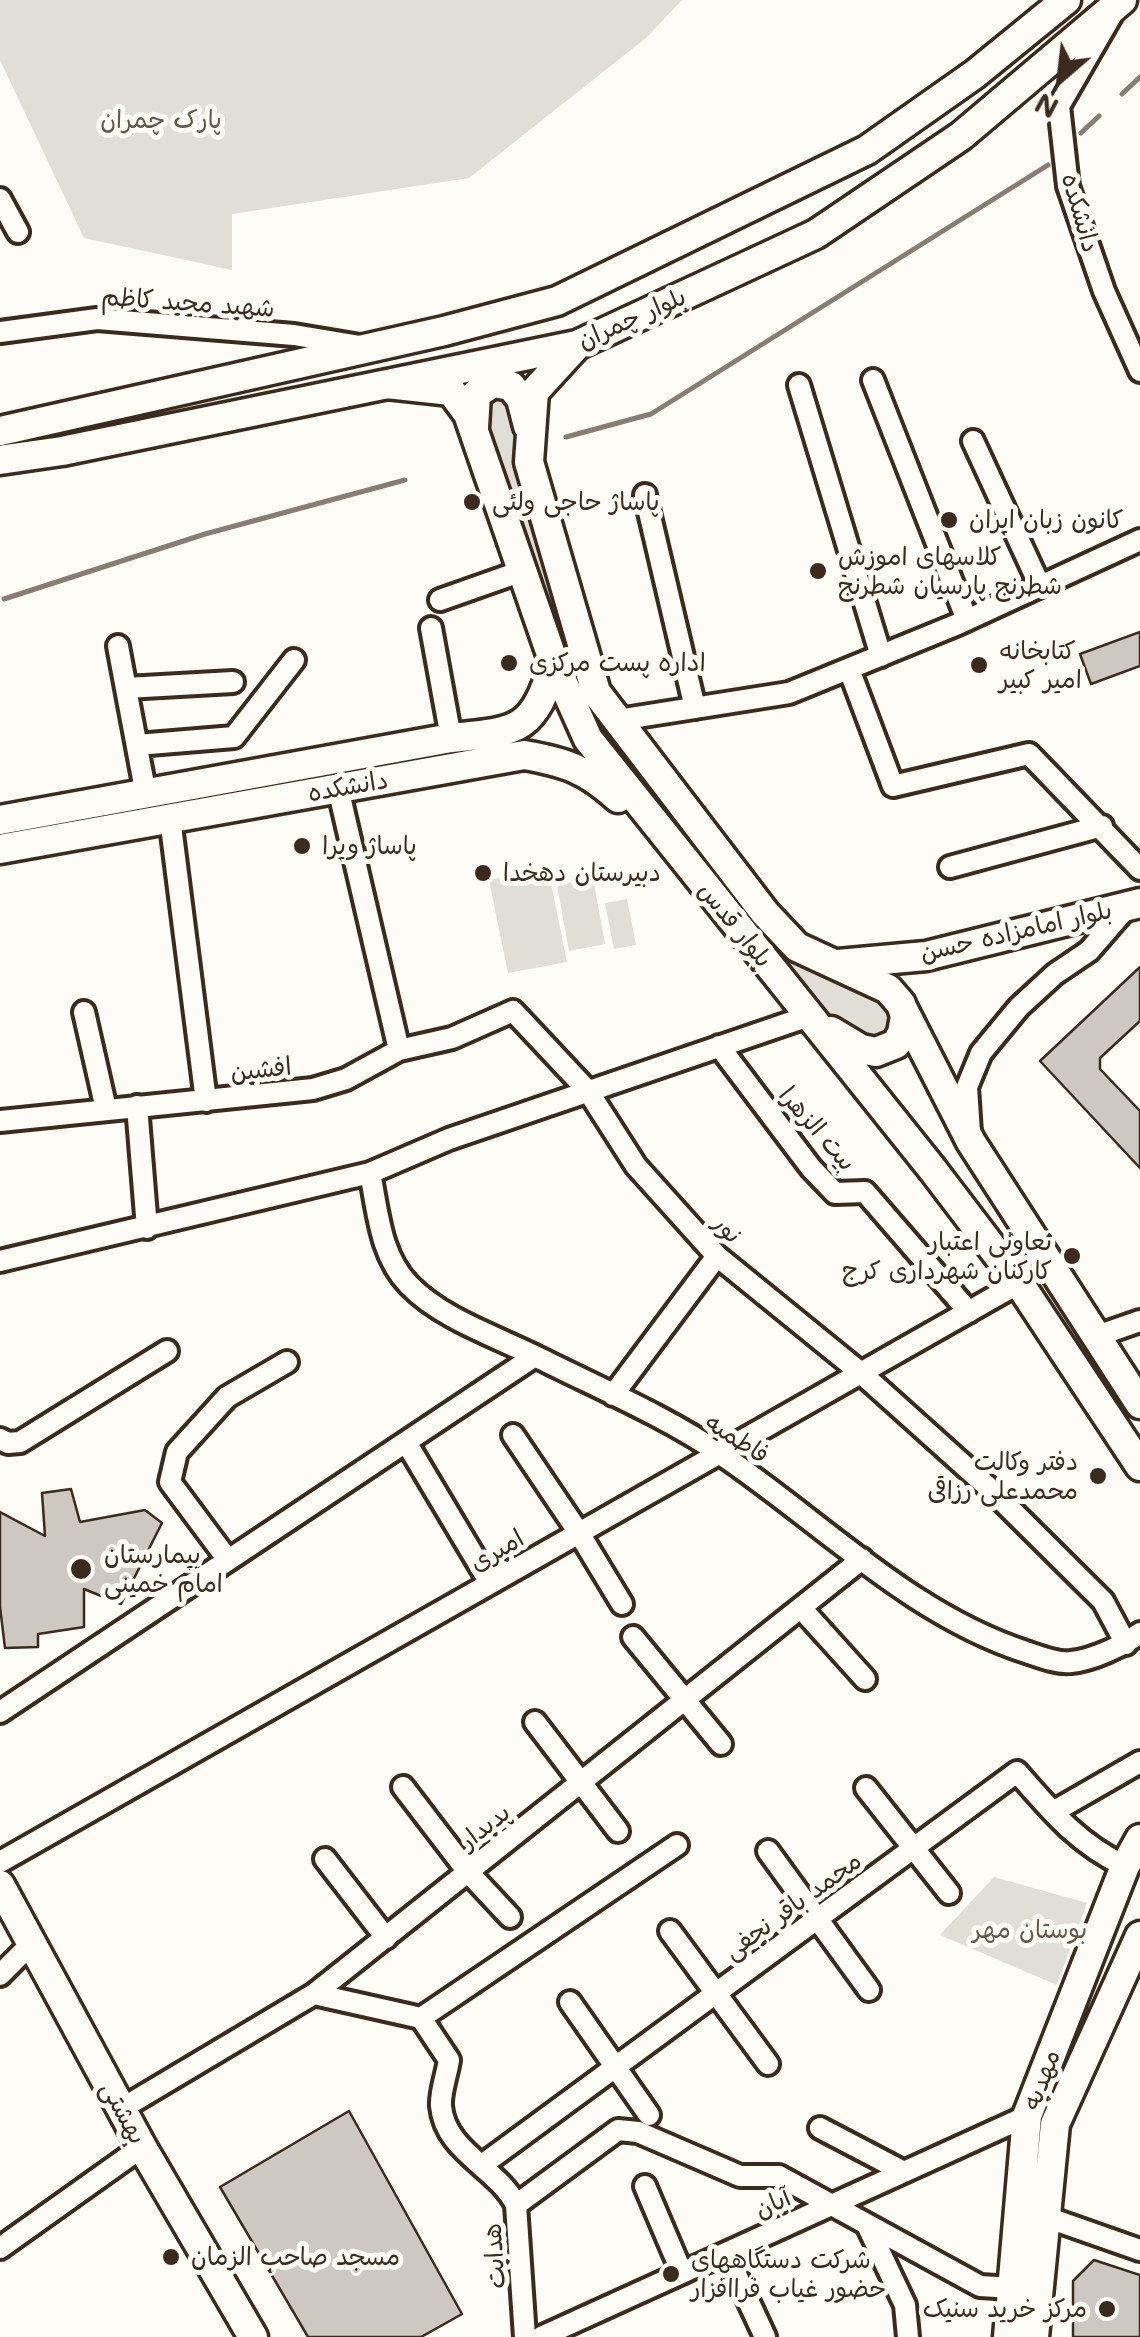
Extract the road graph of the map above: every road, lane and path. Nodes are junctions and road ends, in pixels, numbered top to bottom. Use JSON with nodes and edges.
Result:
{"nodes":[{"id":1,"x":1066,"y":0,"type":"edge"},
{"id":2,"x":1121,"y":1,"type":"edge"},
{"id":3,"x":0,"y":199,"type":"edge"},
{"id":4,"x":18,"y":232,"type":"dead end"},
{"id":5,"x":0,"y":332,"type":"edge"},
{"id":6,"x":578,"y":345,"type":"junction"},
{"id":7,"x":372,"y":348,"type":"junction"},
{"id":8,"x":1140,"y":371,"type":"edge"},
{"id":9,"x":872,"y":380,"type":"dead end"},
{"id":10,"x":387,"y":384,"type":"junction"},
{"id":11,"x":799,"y":385,"type":"dead end"},
{"id":12,"x":0,"y":431,"type":"edge"},
{"id":13,"x":530,"y":432,"type":"junction"},
{"id":14,"x":474,"y":434,"type":"junction"},
{"id":15,"x":973,"y":441,"type":"dead end"},
{"id":16,"x":62,"y":451,"type":"junction"},
{"id":17,"x":0,"y":460,"type":"edge"},
{"id":18,"x":0,"y":475,"type":"edge"},
{"id":19,"x":645,"y":495,"type":"dead end"},
{"id":20,"x":1140,"y":540,"type":"edge"},
{"id":21,"x":522,"y":570,"type":"junction"},
{"id":22,"x":1040,"y":586,"type":"junction"},
{"id":23,"x":440,"y":600,"type":"dead end"},
{"id":24,"x":968,"y":620,"type":"junction"},
{"id":25,"x":431,"y":628,"type":"dead end"},
{"id":26,"x":118,"y":646,"type":"dead end"},
{"id":27,"x":880,"y":656,"type":"junction"},
{"id":28,"x":294,"y":660,"type":"dead end"},
{"id":29,"x":554,"y":663,"type":"junction"},
{"id":30,"x":849,"y":669,"type":"junction"},
{"id":31,"x":233,"y":682,"type":"dead end"},
{"id":32,"x":126,"y":688,"type":"junction"},
{"id":33,"x":695,"y":708,"type":"junction"},
{"id":34,"x":618,"y":720,"type":"junction"},
{"id":35,"x":451,"y":738,"type":"junction"},
{"id":36,"x":137,"y":746,"type":"junction"},
{"id":37,"x":338,"y":788,"type":"junction"},
{"id":38,"x":146,"y":794,"type":"junction"},
{"id":39,"x":170,"y":818,"type":"junction"},
{"id":40,"x":0,"y":820,"type":"edge"},
{"id":41,"x":1102,"y":826,"type":"junction"},
{"id":42,"x":670,"y":844,"type":"junction"},
{"id":43,"x":0,"y":848,"type":"edge"},
{"id":44,"x":950,"y":867,"type":"dead end"},
{"id":45,"x":1140,"y":869,"type":"edge"},
{"id":46,"x":1134,"y":904,"type":"edge"},
{"id":47,"x":832,"y":964,"type":"junction"},
{"id":48,"x":901,"y":1004,"type":"junction"},
{"id":49,"x":513,"y":1011,"type":"joint"},
{"id":50,"x":84,"y":1012,"type":"dead end"},
{"id":51,"x":810,"y":1016,"type":"junction"},
{"id":52,"x":719,"y":1046,"type":"junction"},
{"id":53,"x":399,"y":1050,"type":"junction"},
{"id":54,"x":588,"y":1091,"type":"junction"},
{"id":55,"x":206,"y":1101,"type":"junction"},
{"id":56,"x":137,"y":1106,"type":"junction"},
{"id":57,"x":106,"y":1109,"type":"junction"},
{"id":58,"x":0,"y":1121,"type":"edge"},
{"id":59,"x":971,"y":1142,"type":"junction"},
{"id":60,"x":370,"y":1173,"type":"junction"},
{"id":61,"x":147,"y":1228,"type":"junction"},
{"id":62,"x":716,"y":1256,"type":"junction"},
{"id":63,"x":0,"y":1261,"type":"edge"},
{"id":64,"x":1019,"y":1283,"type":"junction"},
{"id":65,"x":969,"y":1312,"type":"junction"},
{"id":66,"x":1140,"y":1321,"type":"edge"},
{"id":67,"x":1097,"y":1336,"type":"junction"},
{"id":68,"x":167,"y":1351,"type":"dead end"},
{"id":69,"x":536,"y":1356,"type":"junction"},
{"id":70,"x":287,"y":1362,"type":"dead end"},
{"id":71,"x":861,"y":1373,"type":"junction"},
{"id":72,"x":613,"y":1395,"type":"junction"},
{"id":73,"x":1140,"y":1404,"type":"edge"},
{"id":74,"x":513,"y":1435,"type":"dead end"},
{"id":75,"x":0,"y":1439,"type":"edge"},
{"id":76,"x":406,"y":1442,"type":"junction"},
{"id":77,"x":720,"y":1453,"type":"junction"},
{"id":78,"x":1140,"y":1466,"type":"edge"},
{"id":79,"x":579,"y":1533,"type":"junction"},
{"id":80,"x":862,"y":1559,"type":"junction"},
{"id":81,"x":228,"y":1560,"type":"junction"},
{"id":82,"x":490,"y":1583,"type":"junction"},
{"id":83,"x":622,"y":1604,"type":"dead end"},
{"id":84,"x":801,"y":1608,"type":"junction"},
{"id":85,"x":633,"y":1637,"type":"dead end"},
{"id":86,"x":1133,"y":1638,"type":"edge"},
{"id":87,"x":864,"y":1679,"type":"dead end"},
{"id":88,"x":686,"y":1699,"type":"junction"},
{"id":89,"x":0,"y":1712,"type":"edge"},
{"id":90,"x":535,"y":1722,"type":"dead end"},
{"id":91,"x":721,"y":1744,"type":"dead end"},
{"id":92,"x":1140,"y":1762,"type":"edge"},
{"id":93,"x":580,"y":1783,"type":"junction"},
{"id":94,"x":403,"y":1787,"type":"dead end"},
{"id":95,"x":866,"y":1788,"type":"dead end"},
{"id":96,"x":1052,"y":1812,"type":"junction"},
{"id":97,"x":618,"y":1831,"type":"dead end"},
{"id":98,"x":1140,"y":1839,"type":"edge"},
{"id":99,"x":677,"y":1845,"type":"dead end"},
{"id":100,"x":914,"y":1848,"type":"junction"},
{"id":101,"x":768,"y":1851,"type":"dead end"},
{"id":102,"x":324,"y":1859,"type":"dead end"},
{"id":103,"x":0,"y":1862,"type":"edge"},
{"id":104,"x":1125,"y":1866,"type":"junction"},
{"id":105,"x":468,"y":1872,"type":"junction"},
{"id":106,"x":0,"y":1885,"type":"edge"},
{"id":107,"x":949,"y":1893,"type":"dead end"},
{"id":108,"x":510,"y":1916,"type":"dead end"},
{"id":109,"x":817,"y":1919,"type":"junction"},
{"id":110,"x":670,"y":1931,"type":"dead end"},
{"id":111,"x":1140,"y":1936,"type":"edge"},
{"id":112,"x":386,"y":1938,"type":"junction"},
{"id":113,"x":31,"y":1944,"type":"junction"},
{"id":114,"x":0,"y":1975,"type":"edge"},
{"id":115,"x":868,"y":1990,"type":"dead end"},
{"id":116,"x":314,"y":1994,"type":"junction"},
{"id":117,"x":715,"y":1994,"type":"junction"},
{"id":118,"x":570,"y":2002,"type":"dead end"},
{"id":119,"x":421,"y":2018,"type":"junction"},
{"id":120,"x":768,"y":2064,"type":"dead end"},
{"id":121,"x":615,"y":2067,"type":"junction"},
{"id":122,"x":121,"y":2109,"type":"junction"},
{"id":123,"x":649,"y":2114,"type":"dead end"},
{"id":124,"x":1026,"y":2116,"type":"junction"},
{"id":125,"x":820,"y":2128,"type":"dead end"},
{"id":126,"x":142,"y":2148,"type":"junction"},
{"id":127,"x":482,"y":2165,"type":"junction"},
{"id":128,"x":904,"y":2172,"type":"junction"},
{"id":129,"x":645,"y":2186,"type":"dead end"},
{"id":130,"x":516,"y":2205,"type":"junction"},
{"id":131,"x":831,"y":2205,"type":"junction"},
{"id":132,"x":1046,"y":2217,"type":"junction"},
{"id":133,"x":868,"y":2226,"type":"junction"},
{"id":134,"x":0,"y":2248,"type":"edge"},
{"id":135,"x":1140,"y":2250,"type":"edge"},
{"id":136,"x":726,"y":2253,"type":"junction"},
{"id":137,"x":682,"y":2273,"type":"junction"},
{"id":138,"x":1012,"y":2288,"type":"junction"},
{"id":139,"x":246,"y":2334,"type":"edge"},
{"id":140,"x":526,"y":2337,"type":"edge"},
{"id":141,"x":541,"y":2337,"type":"edge"},
{"id":142,"x":765,"y":2337,"type":"edge"},
{"id":143,"x":908,"y":2337,"type":"edge"},
{"id":144,"x":1008,"y":2337,"type":"edge"},
{"id":145,"x":1034,"y":2337,"type":"edge"}],
"edges":[{"from":1,"to":7,"type":"main road","name":"بلوار چمران"},
{"from":2,"to":6,"type":"main road","name":"بلوار چمران"},
{"from":2,"to":8,"type":"street","name":"دانشکده"},
{"from":3,"to":4,"type":"street"},
{"from":5,"to":7,"type":"street","name":"شهید مجید کاظم"},
{"from":6,"to":10,"type":"main road","name":"بلوار چمران"},
{"from":6,"to":13,"type":"main road","name":"بلوار قدس"},
{"from":7,"to":12,"type":"main road","name":"بلوار چمران"},
{"from":9,"to":24,"type":"street"},
{"from":10,"to":14,"type":"main road","name":"بلوار قدس"},
{"from":10,"to":16,"type":"main road","name":"بلوار چمران"},
{"from":11,"to":27,"type":"street"},
{"from":13,"to":14,"type":"main road"},
{"from":13,"to":34,"type":"main road","name":"بلوار قدس"},
{"from":14,"to":21,"type":"main road","name":"بلوار قدس"},
{"from":15,"to":22,"type":"street"},
{"from":16,"to":17,"type":"main road","name":"بلوار چمران"},
{"from":16,"to":18,"type":"main road"},
{"from":19,"to":33,"type":"street"},
{"from":20,"to":22,"type":"street"},
{"from":21,"to":23,"type":"street"},
{"from":21,"to":29,"type":"main road","name":"بلوار قدس"},
{"from":22,"to":24,"type":"street"},
{"from":24,"to":27,"type":"street"},
{"from":25,"to":35,"type":"street"},
{"from":26,"to":32,"type":"street"},
{"from":27,"to":30,"type":"street"},
{"from":28,"to":36,"type":"street"},
{"from":29,"to":35,"type":"main road","name":"دانشکده"},
{"from":29,"to":42,"type":"main road","name":"بلوار قدس"},
{"from":30,"to":33,"type":"street"},
{"from":30,"to":41,"type":"street"},
{"from":31,"to":32,"type":"street"},
{"from":32,"to":36,"type":"street"},
{"from":33,"to":34,"type":"street"},
{"from":34,"to":47,"type":"main road","name":"بلوار قدس"},
{"from":35,"to":38,"type":"main road","name":"دانشکده"},
{"from":36,"to":38,"type":"street"},
{"from":37,"to":39,"type":"main road","name":"دانشکده"},
{"from":37,"to":42,"type":"main road","name":"دانشکده"},
{"from":37,"to":53,"type":"street"},
{"from":38,"to":40,"type":"main road","name":"دانشکده"},
{"from":39,"to":43,"type":"main road","name":"دانشکده"},
{"from":39,"to":55,"type":"street"},
{"from":41,"to":44,"type":"street"},
{"from":41,"to":45,"type":"street"},
{"from":42,"to":51,"type":"main road","name":"بلوار قدس"},
{"from":46,"to":47,"type":"main road","name":"بلوار امامزاده حسن"},
{"from":46,"to":59,"type":"street"},
{"from":47,"to":48,"type":"main road","name":"بلوار قدس"},
{"from":48,"to":51,"type":"main road"},
{"from":48,"to":59,"type":"main road"},
{"from":49,"to":53,"type":"street","name":"افشین"},
{"from":49,"to":54,"type":"street","name":"نور"},
{"from":50,"to":57,"type":"street"},
{"from":51,"to":52,"type":"street"},
{"from":51,"to":64,"type":"main road","name":"بلوار قدس"},
{"from":52,"to":54,"type":"street"},
{"from":52,"to":65,"type":"street","name":"بیت الزهرا"},
{"from":53,"to":55,"type":"street","name":"افشین"},
{"from":54,"to":60,"type":"street"},
{"from":54,"to":62,"type":"street","name":"نور"},
{"from":55,"to":56,"type":"street","name":"افشین"},
{"from":56,"to":57,"type":"street","name":"افشین"},
{"from":56,"to":61,"type":"street"},
{"from":57,"to":58,"type":"street","name":"افشین"},
{"from":59,"to":67,"type":"main road"},
{"from":60,"to":61,"type":"street"},
{"from":60,"to":69,"type":"street","name":"فاطمیه"},
{"from":61,"to":63,"type":"street"},
{"from":62,"to":71,"type":"street","name":"نور"},
{"from":62,"to":72,"type":"street"},
{"from":64,"to":65,"type":"street","name":"امیری"},
{"from":64,"to":78,"type":"main road","name":"بلوار قدس"},
{"from":65,"to":71,"type":"street","name":"امیری"},
{"from":66,"to":67,"type":"street"},
{"from":67,"to":73,"type":"main road"},
{"from":68,"to":75,"type":"street"},
{"from":69,"to":72,"type":"street","name":"فاطمیه"},
{"from":69,"to":76,"type":"street"},
{"from":70,"to":81,"type":"street"},
{"from":71,"to":77,"type":"street","name":"امیری"},
{"from":71,"to":86,"type":"street","name":"نور"},
{"from":72,"to":77,"type":"street","name":"فاطمیه"},
{"from":74,"to":79,"type":"street"},
{"from":76,"to":81,"type":"street"},
{"from":76,"to":82,"type":"street"},
{"from":77,"to":79,"type":"street","name":"امیری"},
{"from":77,"to":80,"type":"street","name":"فاطمیه"},
{"from":79,"to":82,"type":"street","name":"امیری"},
{"from":79,"to":83,"type":"street"},
{"from":80,"to":84,"type":"street","name":"پدیدار"},
{"from":80,"to":86,"type":"street","name":"فاطمیه"},
{"from":81,"to":89,"type":"street"},
{"from":82,"to":103,"type":"street","name":"امیری"},
{"from":84,"to":87,"type":"street"},
{"from":84,"to":88,"type":"street","name":"پدیدار"},
{"from":85,"to":88,"type":"street"},
{"from":88,"to":91,"type":"street"},
{"from":88,"to":93,"type":"street","name":"پدیدار"},
{"from":90,"to":93,"type":"street"},
{"from":92,"to":96,"type":"street"},
{"from":93,"to":97,"type":"street"},
{"from":93,"to":105,"type":"street","name":"پدیدار"},
{"from":94,"to":105,"type":"street"},
{"from":95,"to":100,"type":"street"},
{"from":96,"to":100,"type":"street","name":"محمد باقر نجفی"},
{"from":96,"to":104,"type":"street","name":"محمد باقر نجفی"},
{"from":98,"to":104,"type":"main road","name":"مهدیه"},
{"from":99,"to":119,"type":"street"},
{"from":100,"to":107,"type":"street"},
{"from":100,"to":109,"type":"street","name":"محمد باقر نجفی"},
{"from":101,"to":109,"type":"street"},
{"from":102,"to":112,"type":"street"},
{"from":104,"to":124,"type":"main road","name":"مهدیه"},
{"from":105,"to":108,"type":"street"},
{"from":105,"to":112,"type":"street","name":"پدیدار"},
{"from":106,"to":113,"type":"main road","name":"بهشتی"},
{"from":109,"to":115,"type":"street"},
{"from":109,"to":117,"type":"street","name":"محمد باقر نجفی"},
{"from":110,"to":117,"type":"street"},
{"from":111,"to":132,"type":"main road","name":"مهدیه"},
{"from":112,"to":116,"type":"street","name":"پدیدار"},
{"from":113,"to":114,"type":"street"},
{"from":113,"to":122,"type":"main road","name":"بهشتی"},
{"from":116,"to":119,"type":"street"},
{"from":116,"to":122,"type":"street","name":"پدیدار"},
{"from":117,"to":120,"type":"street"},
{"from":117,"to":121,"type":"street","name":"محمد باقر نجفی"},
{"from":118,"to":121,"type":"street"},
{"from":119,"to":127,"type":"street","name":"هدایت"},
{"from":121,"to":123,"type":"street"},
{"from":121,"to":127,"type":"street","name":"محمد باقر نجفی"},
{"from":122,"to":126,"type":"main road","name":"بهشتی"},
{"from":124,"to":128,"type":"street","name":"آبان"},
{"from":124,"to":138,"type":"main road","name":"مهدیه"},
{"from":125,"to":128,"type":"street"},
{"from":126,"to":134,"type":"street"},
{"from":126,"to":139,"type":"main road","name":"بهشتی"},
{"from":127,"to":130,"type":"street","name":"هدایت"},
{"from":128,"to":131,"type":"street","name":"آبان"},
{"from":129,"to":137,"type":"street"},
{"from":130,"to":131,"type":"street"},
{"from":130,"to":140,"type":"street","name":"هدایت"},
{"from":131,"to":133,"type":"street"},
{"from":131,"to":136,"type":"street","name":"آبان"},
{"from":132,"to":135,"type":"street"},
{"from":132,"to":145,"type":"main road","name":"مهدیه"},
{"from":133,"to":138,"type":"street"},
{"from":133,"to":143,"type":"street"},
{"from":136,"to":137,"type":"street","name":"آبان"},
{"from":136,"to":142,"type":"street"},
{"from":137,"to":141,"type":"street","name":"آبان"},
{"from":138,"to":144,"type":"main road","name":"مهدیه"}]}
